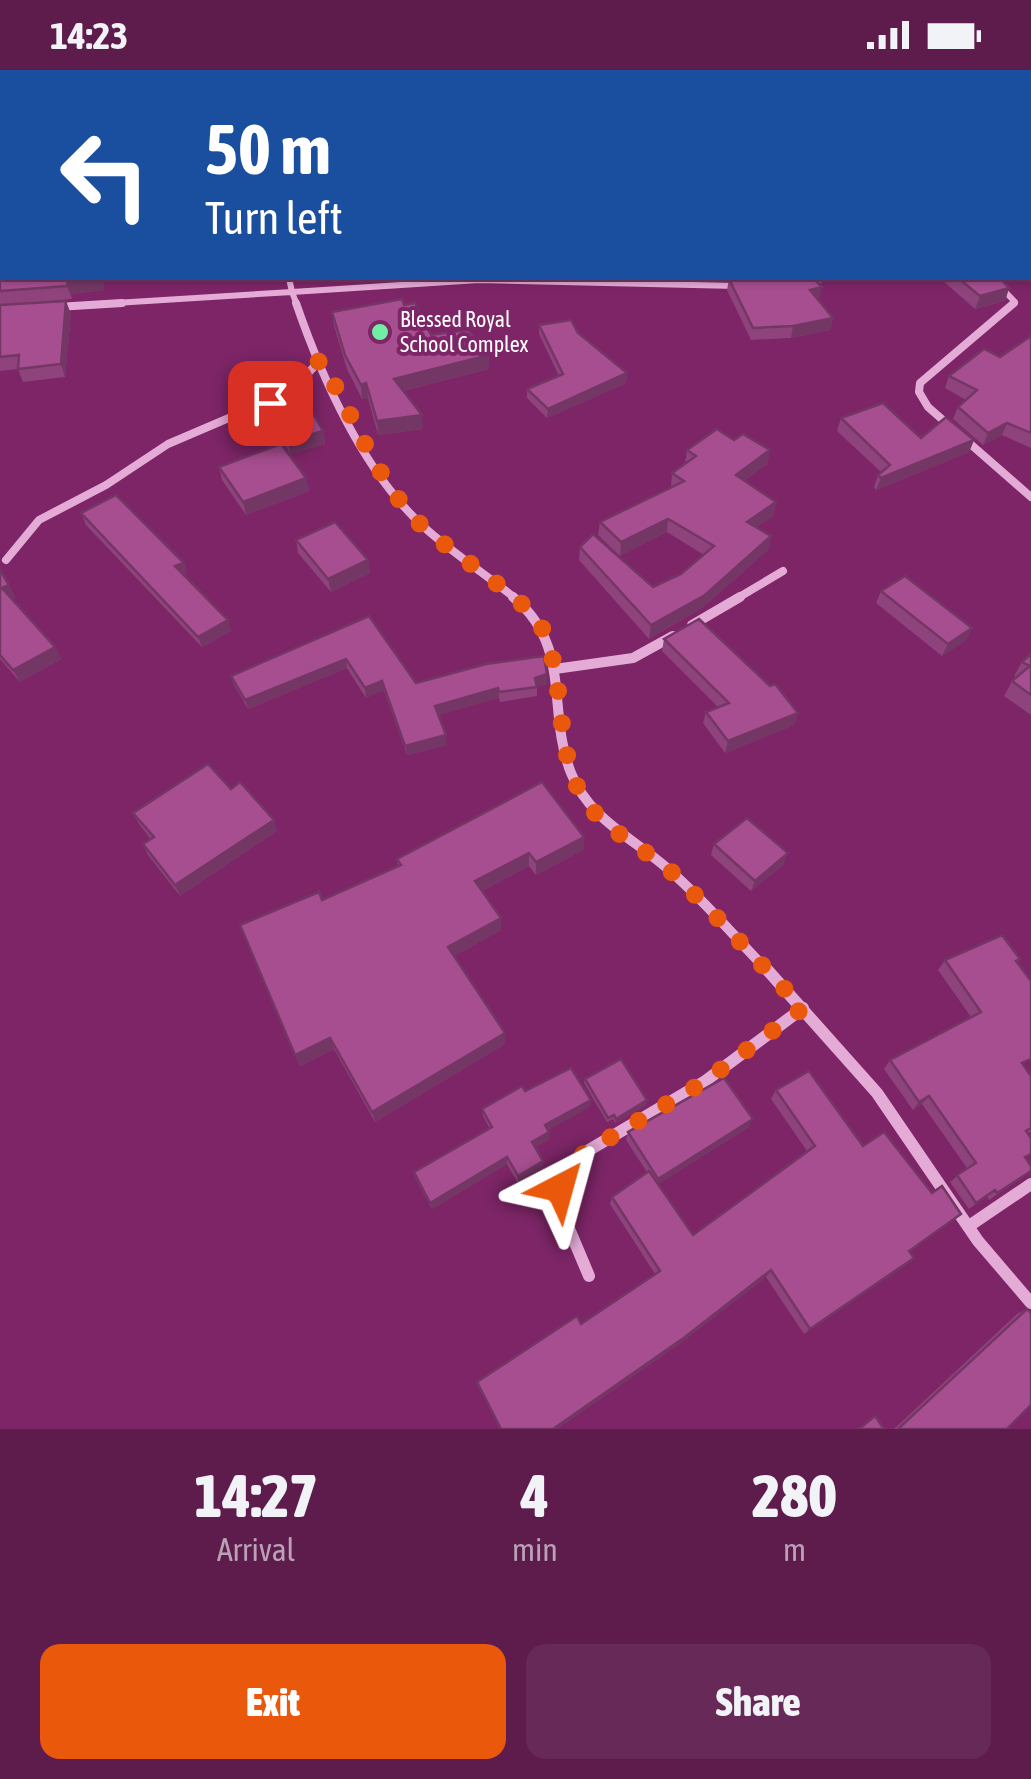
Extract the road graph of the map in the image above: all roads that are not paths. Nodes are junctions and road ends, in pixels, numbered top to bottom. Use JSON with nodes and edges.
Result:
{"nodes":[{"id":1,"x":290,"y":280,"type":"edge"},
{"id":2,"x":814,"y":280,"type":"edge"},
{"id":3,"x":994,"y":280,"type":"edge"},
{"id":4,"x":796,"y":282,"type":"edge"},
{"id":5,"x":747,"y":286,"type":"edge"},
{"id":6,"x":292,"y":292,"type":"junction"},
{"id":7,"x":39,"y":308,"type":"edge"},
{"id":8,"x":320,"y":360,"type":"junction"},
{"id":9,"x":1031,"y":497,"type":"edge"},
{"id":10,"x":6,"y":560,"type":"dead end"},
{"id":11,"x":782,"y":571,"type":"dead end"},
{"id":12,"x":555,"y":668,"type":"junction"},
{"id":13,"x":803,"y":1008,"type":"junction"},
{"id":14,"x":1031,"y":1184,"type":"edge"},
{"id":15,"x":969,"y":1226,"type":"junction"},
{"id":16,"x":589,"y":1276,"type":"dead end"},
{"id":17,"x":1031,"y":1302,"type":"edge"}],
"edges":[{"from":1,"to":6,"type":"street"},
{"from":2,"to":4,"type":"street"},
{"from":3,"to":9,"type":"street"},
{"from":5,"to":6,"type":"street"},
{"from":6,"to":7,"type":"street"},
{"from":6,"to":8,"type":"street"},
{"from":8,"to":10,"type":"street"},
{"from":8,"to":12,"type":"street"},
{"from":11,"to":12,"type":"street"},
{"from":12,"to":13,"type":"street"},
{"from":13,"to":15,"type":"street"},
{"from":13,"to":16,"type":"street"},
{"from":14,"to":15,"type":"street"},
{"from":15,"to":17,"type":"street"}]}
